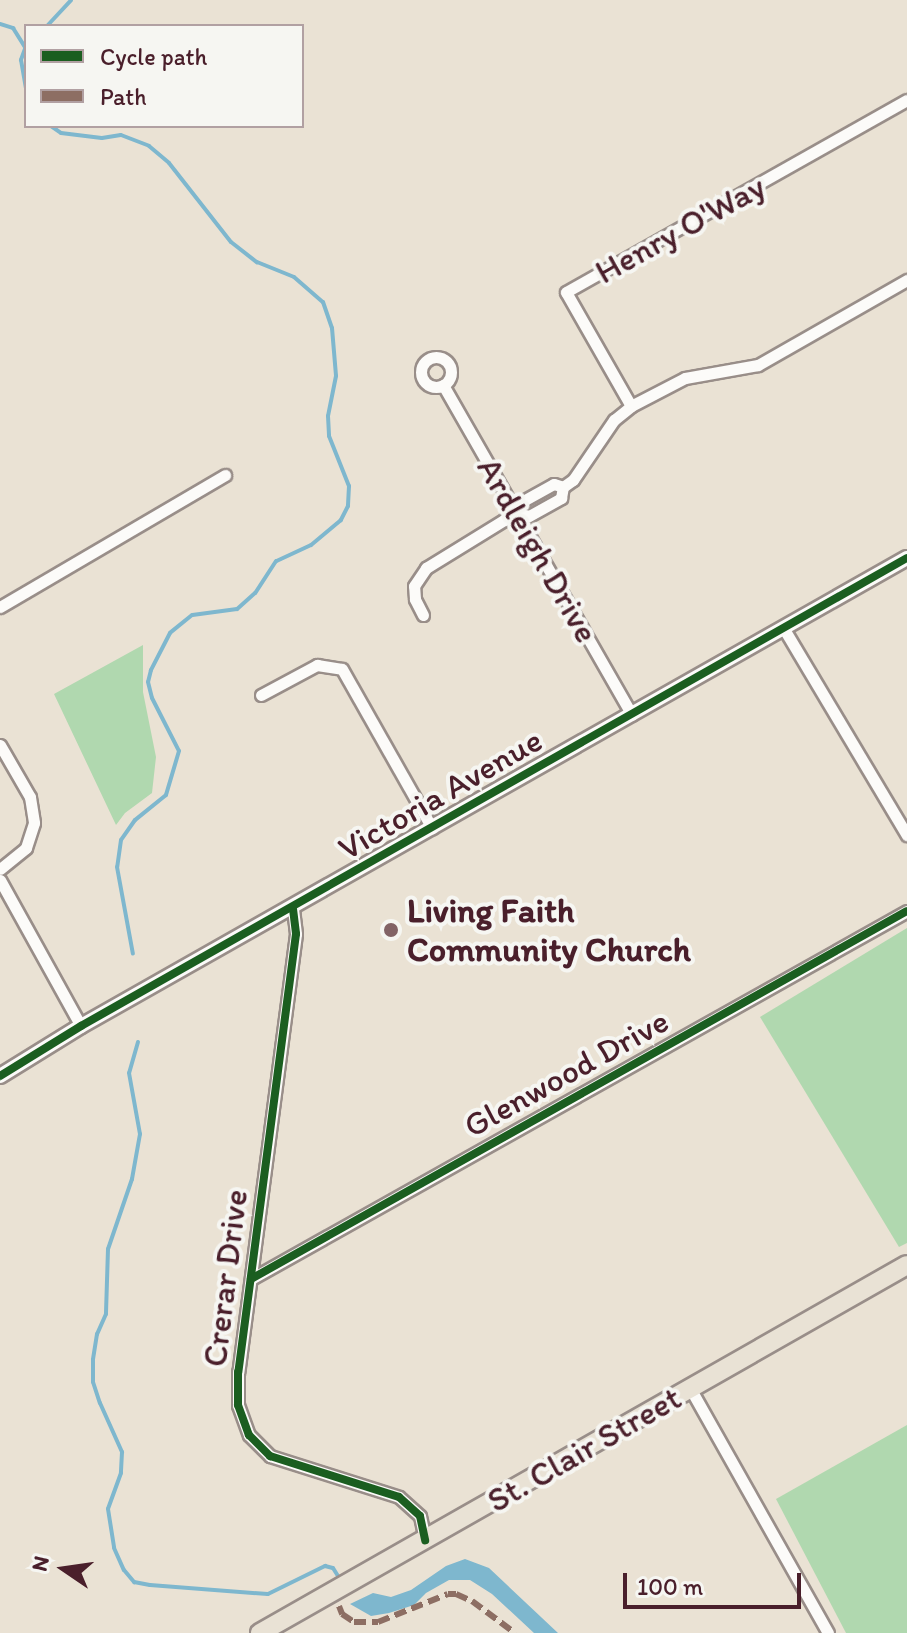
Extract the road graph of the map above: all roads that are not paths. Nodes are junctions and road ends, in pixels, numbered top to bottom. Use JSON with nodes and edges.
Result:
{"nodes":[{"id":1,"x":907,"y":100,"type":"edge"},
{"id":2,"x":907,"y":280,"type":"edge"},
{"id":3,"x":443,"y":385,"type":"dead end"},
{"id":4,"x":631,"y":406,"type":"junction"},
{"id":5,"x":225,"y":475,"type":"dead end"},
{"id":6,"x":515,"y":512,"type":"junction"},
{"id":7,"x":907,"y":558,"type":"edge"},
{"id":8,"x":0,"y":607,"type":"edge"},
{"id":9,"x":423,"y":615,"type":"dead end"},
{"id":10,"x":784,"y":629,"type":"junction"},
{"id":11,"x":261,"y":695,"type":"dead end"},
{"id":12,"x":632,"y":715,"type":"junction"},
{"id":13,"x":0,"y":745,"type":"edge"},
{"id":14,"x":432,"y":828,"type":"junction"},
{"id":15,"x":907,"y":835,"type":"edge"},
{"id":16,"x":0,"y":869,"type":"edge"},
{"id":17,"x":0,"y":880,"type":"edge"},
{"id":18,"x":293,"y":909,"type":"junction"},
{"id":19,"x":907,"y":911,"type":"edge"},
{"id":20,"x":81,"y":1026,"type":"junction"},
{"id":21,"x":0,"y":1076,"type":"edge"},
{"id":22,"x":907,"y":1265,"type":"edge"},
{"id":23,"x":251,"y":1279,"type":"junction"},
{"id":24,"x":690,"y":1388,"type":"junction"},
{"id":25,"x":425,"y":1540,"type":"junction"},
{"id":26,"x":260,"y":1633,"type":"edge"},
{"id":27,"x":828,"y":1633,"type":"edge"}],
"edges":[{"from":1,"to":4,"type":"street","name":"Henry O'Way"},
{"from":2,"to":4,"type":"street"},
{"from":3,"to":6,"type":"street","name":"Ardleigh Drive"},
{"from":4,"to":6,"type":"street"},
{"from":5,"to":8,"type":"street"},
{"from":6,"to":9,"type":"street"},
{"from":6,"to":12,"type":"street","name":"Ardleigh Drive"},
{"from":7,"to":10,"type":"street","name":"Victoria Avenue"},
{"from":10,"to":12,"type":"street","name":"Victoria Avenue"},
{"from":10,"to":15,"type":"street"},
{"from":11,"to":14,"type":"street"},
{"from":12,"to":14,"type":"street","name":"Victoria Avenue"},
{"from":13,"to":16,"type":"street"},
{"from":14,"to":18,"type":"street","name":"Victoria Avenue"},
{"from":17,"to":20,"type":"street"},
{"from":18,"to":20,"type":"street","name":"Victoria Avenue"},
{"from":18,"to":23,"type":"street","name":"Crerar Drive"},
{"from":19,"to":23,"type":"street","name":"Glenwood Drive"},
{"from":20,"to":21,"type":"street","name":"Victoria Avenue"},
{"from":22,"to":24,"type":"main road","name":"St. Clair Street"},
{"from":23,"to":25,"type":"street","name":"Crerar Drive"},
{"from":24,"to":25,"type":"main road","name":"St. Clair Street"},
{"from":24,"to":27,"type":"street"},
{"from":25,"to":26,"type":"main road","name":"St. Clair Street"}]}
